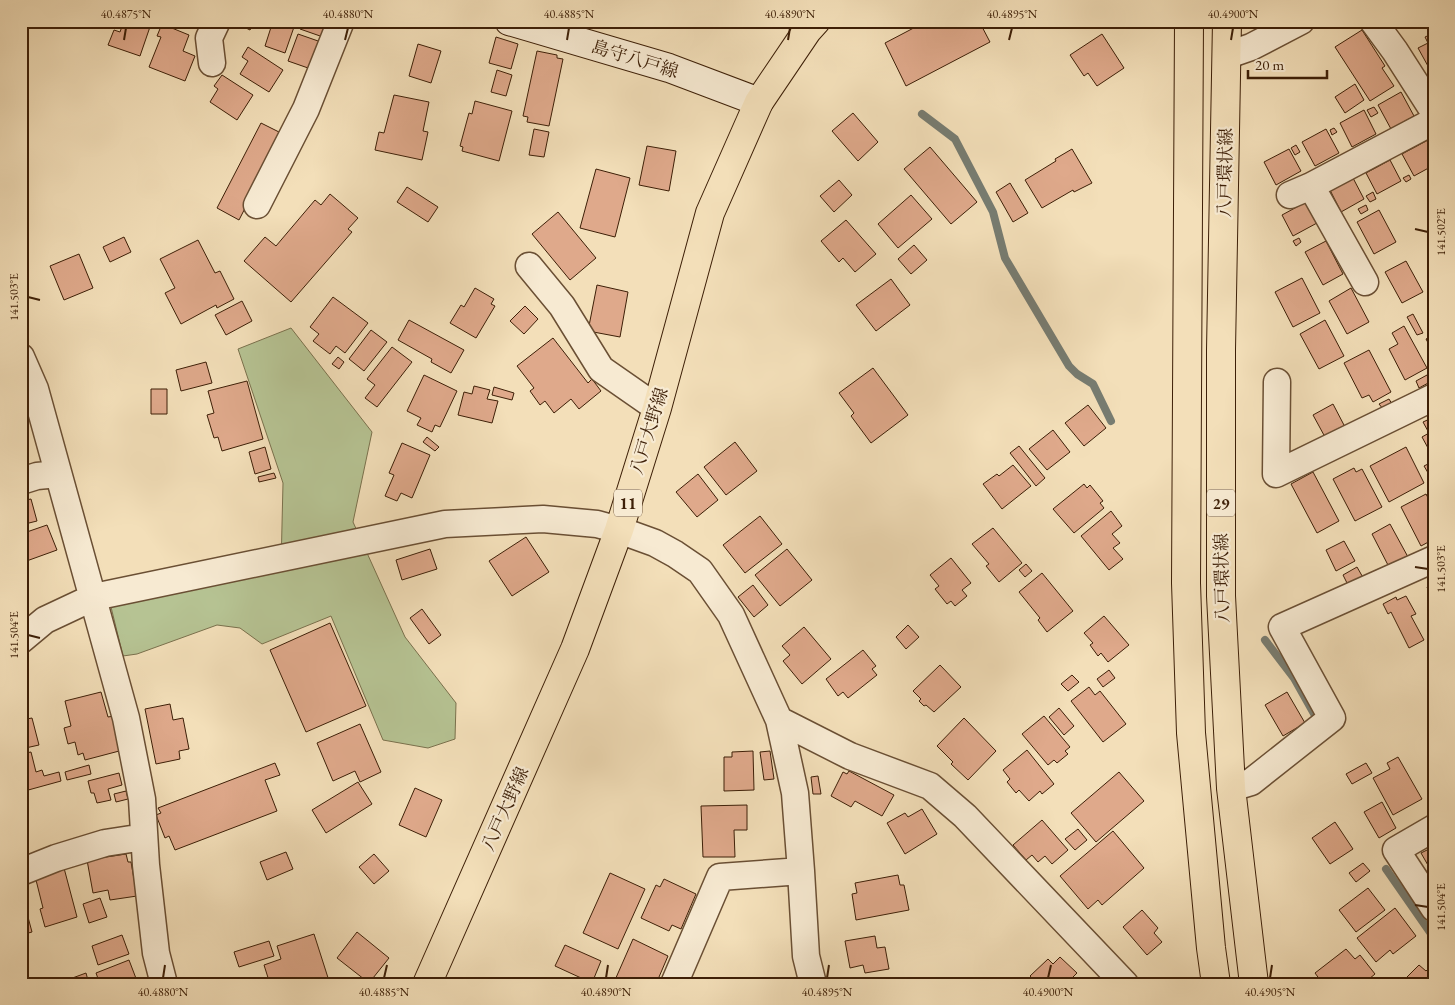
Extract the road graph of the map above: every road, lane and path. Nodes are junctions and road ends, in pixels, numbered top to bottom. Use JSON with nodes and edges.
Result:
{"nodes":[{"id":1,"x":216,"y":21,"type":"edge"},
{"id":2,"x":341,"y":21,"type":"edge"},
{"id":3,"x":510,"y":21,"type":"edge"},
{"id":4,"x":1189,"y":21,"type":"edge"},
{"id":5,"x":1227,"y":21,"type":"edge"},
{"id":6,"x":1301,"y":21,"type":"edge"},
{"id":7,"x":1373,"y":21,"type":"edge"},
{"id":8,"x":806,"y":24,"type":"edge"},
{"id":9,"x":1228,"y":56,"type":"junction"},
{"id":10,"x":212,"y":63,"type":"dead end"},
{"id":11,"x":759,"y":102,"type":"junction"},
{"id":12,"x":1434,"y":112,"type":"edge"},
{"id":13,"x":1434,"y":121,"type":"edge"},
{"id":14,"x":257,"y":205,"type":"dead end"},
{"id":15,"x":528,"y":266,"type":"dead end"},
{"id":16,"x":1365,"y":282,"type":"dead end"},
{"id":17,"x":21,"y":357,"type":"edge"},
{"id":18,"x":1277,"y":382,"type":"dead end"},
{"id":19,"x":1434,"y":397,"type":"edge"},
{"id":20,"x":657,"y":408,"type":"junction"},
{"id":21,"x":58,"y":474,"type":"junction"},
{"id":22,"x":21,"y":482,"type":"edge"},
{"id":23,"x":619,"y":530,"type":"junction"},
{"id":24,"x":1434,"y":559,"type":"edge"},
{"id":25,"x":94,"y":597,"type":"junction"},
{"id":26,"x":23,"y":632,"type":"edge"},
{"id":27,"x":779,"y":720,"type":"junction"},
{"id":28,"x":1231,"y":788,"type":"junction"},
{"id":29,"x":1434,"y":828,"type":"edge"},
{"id":30,"x":144,"y":837,"type":"junction"},
{"id":31,"x":801,"y":870,"type":"junction"},
{"id":32,"x":21,"y":872,"type":"edge"},
{"id":33,"x":1434,"y":908,"type":"edge"},
{"id":34,"x":164,"y":984,"type":"edge"},
{"id":35,"x":427,"y":984,"type":"edge"},
{"id":36,"x":674,"y":984,"type":"edge"},
{"id":37,"x":813,"y":984,"type":"edge"},
{"id":38,"x":1125,"y":984,"type":"edge"},
{"id":39,"x":1216,"y":984,"type":"edge"},
{"id":40,"x":1254,"y":984,"type":"edge"}],
"edges":[{"from":1,"to":10,"type":"street"},
{"from":2,"to":14,"type":"street"},
{"from":3,"to":11,"type":"main road","name":"島守八戸線"},
{"from":4,"to":39,"type":"main road","name":"八戸環状線","number":"29"},
{"from":5,"to":9,"type":"main road","name":"八戸環状線","number":"29"},
{"from":6,"to":9,"type":"street"},
{"from":7,"to":12,"type":"street"},
{"from":8,"to":11,"type":"main road","name":"八戸大野線","number":"11"},
{"from":9,"to":28,"type":"main road","name":"八戸環状線","number":"29"},
{"from":11,"to":20,"type":"main road","name":"八戸大野線","number":"11"},
{"from":13,"to":16,"type":"street"},
{"from":15,"to":20,"type":"street"},
{"from":17,"to":21,"type":"street"},
{"from":18,"to":19,"type":"street"},
{"from":20,"to":23,"type":"main road","name":"八戸大野線","number":"11"},
{"from":21,"to":22,"type":"street"},
{"from":21,"to":25,"type":"street"},
{"from":23,"to":25,"type":"street"},
{"from":23,"to":27,"type":"street"},
{"from":23,"to":35,"type":"main road","name":"八戸大野線","number":"11"},
{"from":24,"to":28,"type":"street"},
{"from":25,"to":26,"type":"street"},
{"from":25,"to":30,"type":"street"},
{"from":27,"to":31,"type":"street"},
{"from":27,"to":38,"type":"street"},
{"from":28,"to":40,"type":"main road","name":"八戸環状線","number":"29"},
{"from":29,"to":33,"type":"street"},
{"from":30,"to":32,"type":"street"},
{"from":30,"to":34,"type":"street"},
{"from":31,"to":36,"type":"street"},
{"from":31,"to":37,"type":"street"}]}
